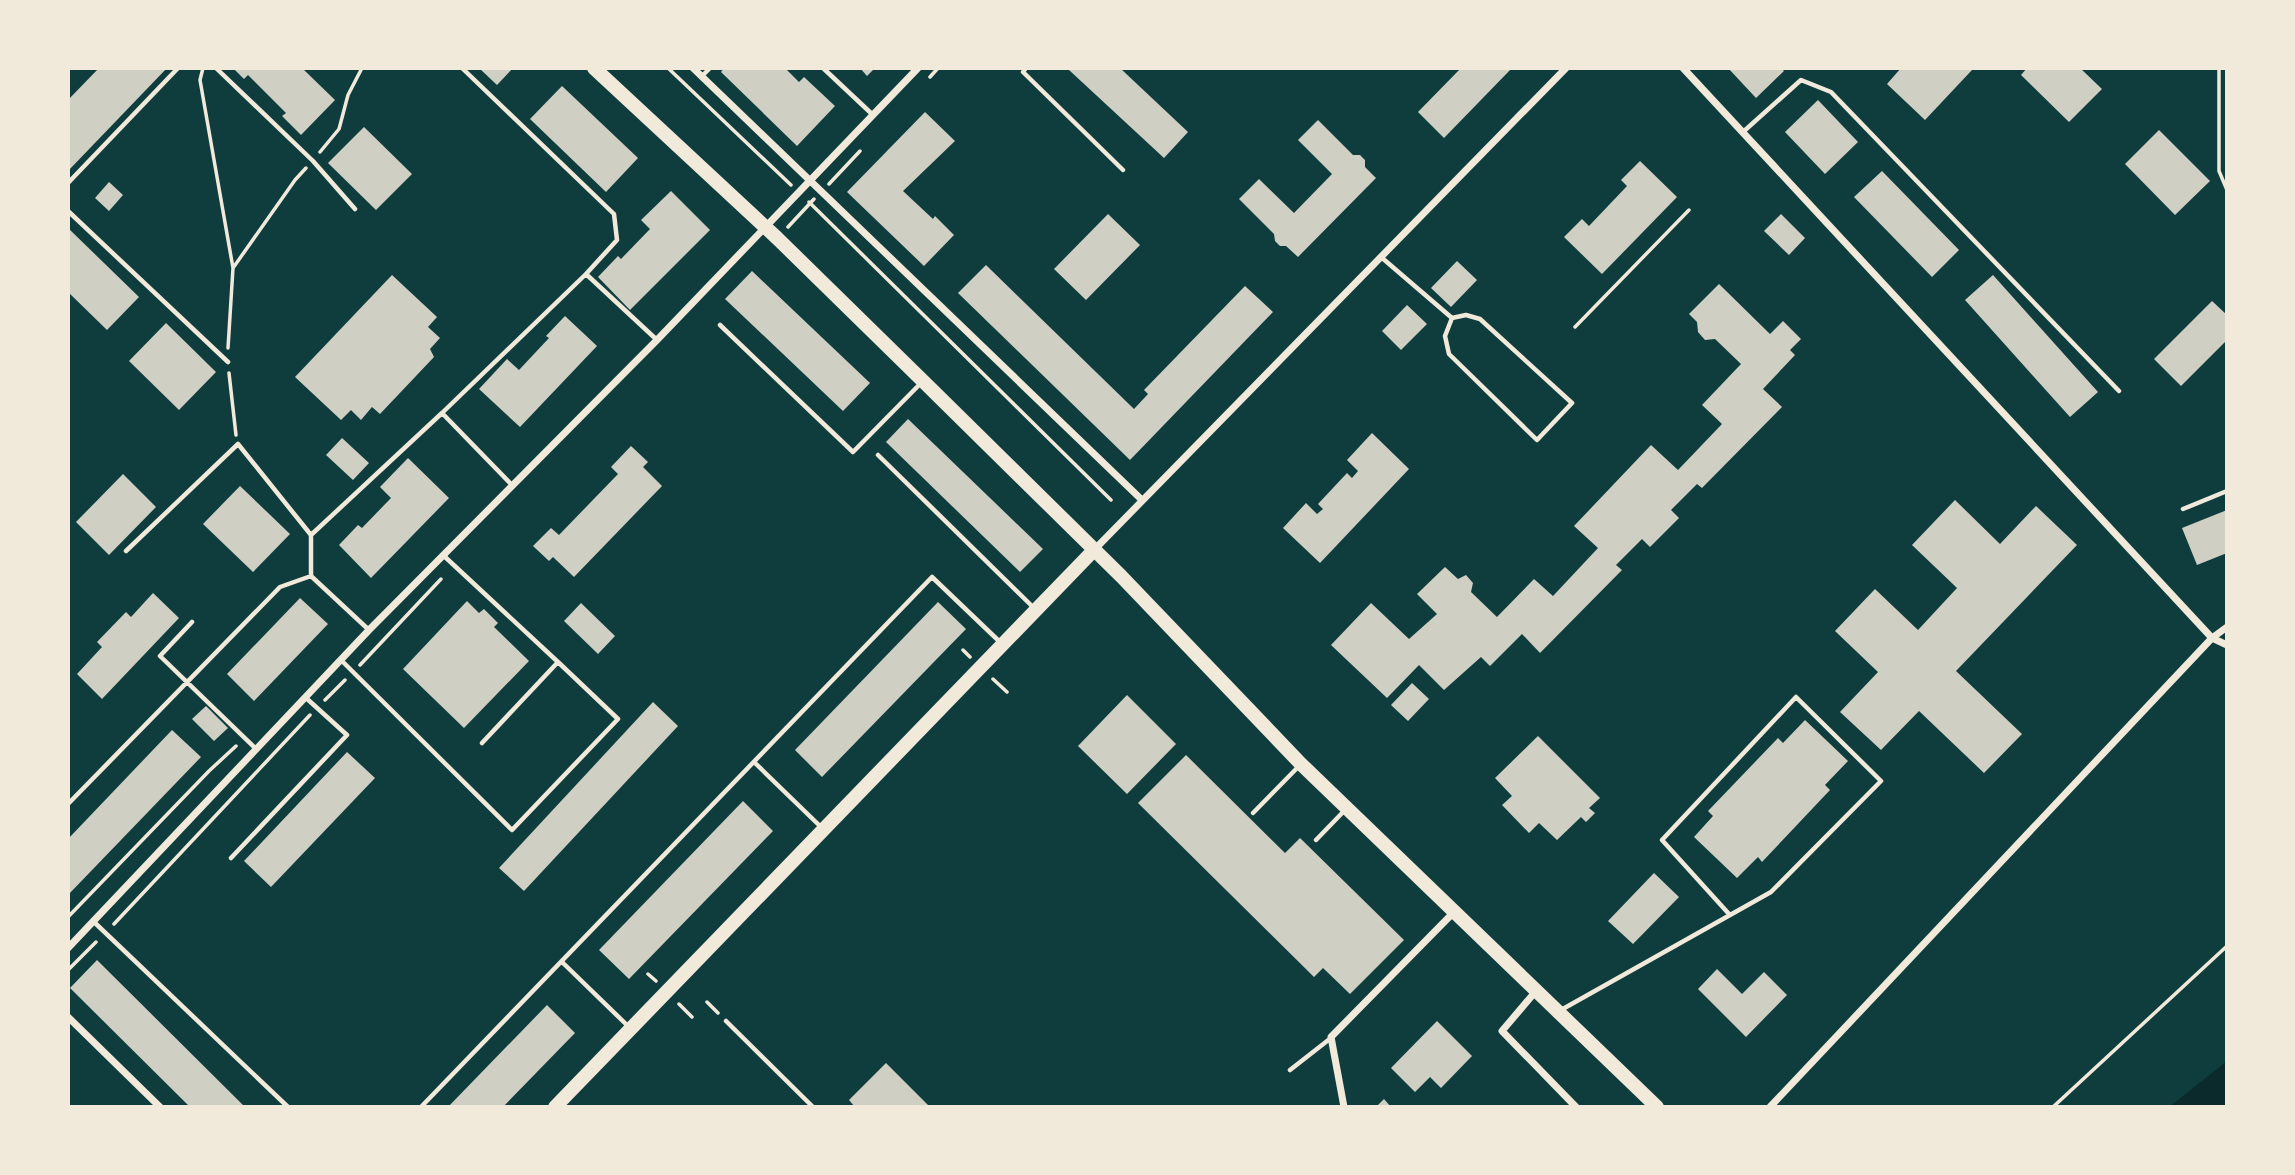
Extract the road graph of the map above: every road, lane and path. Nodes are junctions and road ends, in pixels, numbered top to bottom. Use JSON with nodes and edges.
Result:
{"nodes":[{"id":1,"x":178,"y":68,"type":"edge"},
{"id":2,"x":203,"y":68,"type":"edge"},
{"id":3,"x":216,"y":68,"type":"edge"},
{"id":4,"x":362,"y":68,"type":"edge"},
{"id":5,"x":462,"y":68,"type":"edge"},
{"id":6,"x":594,"y":68,"type":"edge"},
{"id":7,"x":668,"y":68,"type":"edge"},
{"id":8,"x":693,"y":68,"type":"edge"},
{"id":9,"x":710,"y":68,"type":"edge"},
{"id":10,"x":823,"y":68,"type":"edge"},
{"id":11,"x":918,"y":68,"type":"edge"},
{"id":12,"x":938,"y":68,"type":"edge"},
{"id":13,"x":1026,"y":68,"type":"edge"},
{"id":14,"x":1566,"y":68,"type":"edge"},
{"id":15,"x":1683,"y":68,"type":"edge"},
{"id":16,"x":2219,"y":68,"type":"edge"},
{"id":17,"x":702,"y":77,"type":"junction"},
{"id":18,"x":929,"y":78,"type":"dead end"},
{"id":19,"x":874,"y":116,"type":"junction"},
{"id":20,"x":1743,"y":133,"type":"junction"},
{"id":21,"x":866,"y":144,"type":"dead end"},
{"id":22,"x":313,"y":161,"type":"junction"},
{"id":23,"x":1123,"y":170,"type":"dead end"},
{"id":24,"x":800,"y":172,"type":"junction"},
{"id":25,"x":811,"y":181,"type":"junction"},
{"id":26,"x":68,"y":183,"type":"edge"},
{"id":27,"x":789,"y":183,"type":"junction"},
{"id":28,"x":2227,"y":190,"type":"edge"},
{"id":29,"x":781,"y":192,"type":"dead end"},
{"id":30,"x":798,"y":192,"type":"junction"},
{"id":31,"x":821,"y":192,"type":"junction"},
{"id":32,"x":811,"y":203,"type":"junction"},
{"id":33,"x":355,"y":209,"type":"dead end"},
{"id":34,"x":1689,"y":210,"type":"dead end"},
{"id":35,"x":68,"y":211,"type":"edge"},
{"id":36,"x":765,"y":228,"type":"junction"},
{"id":37,"x":777,"y":238,"type":"junction"},
{"id":38,"x":1381,"y":257,"type":"junction"},
{"id":39,"x":233,"y":268,"type":"junction"},
{"id":40,"x":586,"y":274,"type":"junction"},
{"id":41,"x":1452,"y":318,"type":"junction"},
{"id":42,"x":720,"y":325,"type":"dead end"},
{"id":43,"x":1575,"y":327,"type":"dead end"},
{"id":44,"x":657,"y":340,"type":"junction"},
{"id":45,"x":228,"y":362,"type":"junction"},
{"id":46,"x":923,"y":380,"type":"junction"},
{"id":47,"x":2119,"y":391,"type":"dead end"},
{"id":48,"x":442,"y":413,"type":"junction"},
{"id":49,"x":238,"y":443,"type":"junction"},
{"id":50,"x":878,"y":455,"type":"dead end"},
{"id":51,"x":514,"y":486,"type":"junction"},
{"id":52,"x":2227,"y":491,"type":"edge"},
{"id":53,"x":1111,"y":500,"type":"dead end"},
{"id":54,"x":1142,"y":500,"type":"junction"},
{"id":55,"x":2183,"y":509,"type":"dead end"},
{"id":56,"x":311,"y":535,"type":"junction"},
{"id":57,"x":1094,"y":550,"type":"junction"},
{"id":58,"x":126,"y":551,"type":"dead end"},
{"id":59,"x":444,"y":556,"type":"junction"},
{"id":60,"x":454,"y":565,"type":"junction"},
{"id":61,"x":311,"y":576,"type":"junction"},
{"id":62,"x":1035,"y":610,"type":"junction"},
{"id":63,"x":192,"y":622,"type":"dead end"},
{"id":64,"x":2227,"y":627,"type":"edge"},
{"id":65,"x":369,"y":630,"type":"junction"},
{"id":66,"x":2212,"y":638,"type":"junction"},
{"id":67,"x":1002,"y":644,"type":"junction"},
{"id":68,"x":2227,"y":645,"type":"edge"},
{"id":69,"x":341,"y":660,"type":"junction"},
{"id":70,"x":558,"y":662,"type":"junction"},
{"id":71,"x":353,"y":671,"type":"junction"},
{"id":72,"x":189,"y":681,"type":"junction"},
{"id":73,"x":305,"y":697,"type":"junction"},
{"id":74,"x":317,"y":708,"type":"junction"},
{"id":75,"x":246,"y":737,"type":"junction"},
{"id":76,"x":482,"y":743,"type":"dead end"},
{"id":77,"x":256,"y":749,"type":"junction"},
{"id":78,"x":754,"y":762,"type":"junction"},
{"id":79,"x":1301,"y":764,"type":"junction"},
{"id":80,"x":68,"y":804,"type":"edge"},
{"id":81,"x":1347,"y":808,"type":"junction"},
{"id":82,"x":1253,"y":813,"type":"dead end"},
{"id":83,"x":823,"y":829,"type":"junction"},
{"id":84,"x":1316,"y":840,"type":"dead end"},
{"id":85,"x":231,"y":858,"type":"dead end"},
{"id":86,"x":1455,"y":911,"type":"junction"},
{"id":87,"x":1728,"y":914,"type":"junction"},
{"id":88,"x":68,"y":917,"type":"edge"},
{"id":89,"x":94,"y":922,"type":"junction"},
{"id":90,"x":105,"y":933,"type":"junction"},
{"id":91,"x":2227,"y":946,"type":"edge"},
{"id":92,"x":68,"y":948,"type":"edge"},
{"id":93,"x":562,"y":962,"type":"junction"},
{"id":94,"x":68,"y":970,"type":"edge"},
{"id":95,"x":1536,"y":991,"type":"junction"},
{"id":96,"x":1558,"y":1012,"type":"junction"},
{"id":97,"x":68,"y":1017,"type":"edge"},
{"id":98,"x":726,"y":1021,"type":"dead end"},
{"id":99,"x":631,"y":1028,"type":"junction"},
{"id":100,"x":1331,"y":1038,"type":"junction"},
{"id":101,"x":1290,"y":1070,"type":"dead end"},
{"id":102,"x":160,"y":1107,"type":"edge"},
{"id":103,"x":288,"y":1107,"type":"edge"},
{"id":104,"x":421,"y":1107,"type":"edge"},
{"id":105,"x":555,"y":1107,"type":"edge"},
{"id":106,"x":813,"y":1107,"type":"edge"},
{"id":107,"x":1344,"y":1107,"type":"edge"},
{"id":108,"x":1576,"y":1107,"type":"edge"},
{"id":109,"x":1657,"y":1107,"type":"edge"},
{"id":110,"x":1770,"y":1107,"type":"edge"},
{"id":111,"x":2053,"y":1107,"type":"edge"}],
"edges":[{"from":1,"to":26,"type":"lane"},
{"from":2,"to":39,"type":"path"},
{"from":3,"to":22,"type":"lane"},
{"from":4,"to":22,"type":"path"},
{"from":5,"to":40,"type":"lane"},
{"from":6,"to":36,"type":"main road"},
{"from":7,"to":27,"type":"path"},
{"from":8,"to":17,"type":"street"},
{"from":9,"to":17,"type":"lane"},
{"from":10,"to":19,"type":"lane"},
{"from":11,"to":19,"type":"street"},
{"from":12,"to":18,"type":"path"},
{"from":13,"to":23,"type":"lane"},
{"from":14,"to":38,"type":"street"},
{"from":15,"to":20,"type":"street"},
{"from":16,"to":28,"type":"path"},
{"from":17,"to":24,"type":"street"},
{"from":19,"to":25,"type":"street"},
{"from":20,"to":47,"type":"lane"},
{"from":20,"to":66,"type":"street"},
{"from":21,"to":31,"type":"path"},
{"from":22,"to":33,"type":"lane"},
{"from":22,"to":39,"type":"path"},
{"from":24,"to":25,"type":"street"},
{"from":24,"to":27,"type":"path"},
{"from":25,"to":30,"type":"street"},
{"from":25,"to":31,"type":"street"},
{"from":27,"to":29,"type":"path"},
{"from":27,"to":30,"type":"path"},
{"from":30,"to":32,"type":"path"},
{"from":30,"to":36,"type":"street"},
{"from":31,"to":32,"type":"path"},
{"from":31,"to":54,"type":"street"},
{"from":32,"to":37,"type":"path"},
{"from":32,"to":53,"type":"path"},
{"from":34,"to":43,"type":"path"},
{"from":35,"to":45,"type":"lane"},
{"from":36,"to":37,"type":"main road"},
{"from":36,"to":44,"type":"street"},
{"from":37,"to":46,"type":"main road"},
{"from":38,"to":41,"type":"lane"},
{"from":38,"to":54,"type":"street"},
{"from":39,"to":45,"type":"path"},
{"from":40,"to":44,"type":"lane"},
{"from":40,"to":48,"type":"lane"},
{"from":41,"to":41,"type":"lane"},
{"from":42,"to":46,"type":"lane"},
{"from":44,"to":51,"type":"street"},
{"from":45,"to":49,"type":"path"},
{"from":46,"to":57,"type":"main road"},
{"from":48,"to":51,"type":"lane"},
{"from":48,"to":56,"type":"lane"},
{"from":49,"to":56,"type":"lane"},
{"from":49,"to":58,"type":"lane"},
{"from":50,"to":62,"type":"lane"},
{"from":51,"to":59,"type":"street"},
{"from":52,"to":55,"type":"lane"},
{"from":54,"to":57,"type":"street"},
{"from":56,"to":61,"type":"lane"},
{"from":57,"to":62,"type":"main road"},
{"from":57,"to":79,"type":"main road"},
{"from":59,"to":60,"type":"lane"},
{"from":59,"to":65,"type":"street"},
{"from":60,"to":70,"type":"lane"},
{"from":60,"to":71,"type":"path"},
{"from":61,"to":65,"type":"lane"},
{"from":61,"to":72,"type":"lane"},
{"from":62,"to":67,"type":"main road"},
{"from":63,"to":72,"type":"lane"},
{"from":64,"to":66,"type":"street"},
{"from":65,"to":69,"type":"street"},
{"from":66,"to":68,"type":"street"},
{"from":66,"to":110,"type":"street"},
{"from":67,"to":78,"type":"lane"},
{"from":67,"to":83,"type":"main road"},
{"from":69,"to":71,"type":"lane"},
{"from":69,"to":73,"type":"street"},
{"from":70,"to":71,"type":"lane"},
{"from":70,"to":76,"type":"lane"},
{"from":71,"to":74,"type":"path"},
{"from":72,"to":75,"type":"lane"},
{"from":72,"to":80,"type":"lane"},
{"from":73,"to":74,"type":"lane"},
{"from":73,"to":77,"type":"street"},
{"from":74,"to":85,"type":"lane"},
{"from":74,"to":90,"type":"path"},
{"from":75,"to":77,"type":"lane"},
{"from":75,"to":88,"type":"path"},
{"from":77,"to":89,"type":"street"},
{"from":78,"to":83,"type":"lane"},
{"from":78,"to":93,"type":"lane"},
{"from":79,"to":81,"type":"main road"},
{"from":79,"to":82,"type":"lane"},
{"from":81,"to":84,"type":"lane"},
{"from":81,"to":86,"type":"main road"},
{"from":83,"to":99,"type":"main road"},
{"from":86,"to":95,"type":"main road"},
{"from":86,"to":100,"type":"street"},
{"from":87,"to":87,"type":"lane"},
{"from":87,"to":96,"type":"lane"},
{"from":89,"to":90,"type":"lane"},
{"from":89,"to":92,"type":"street"},
{"from":90,"to":94,"type":"path"},
{"from":90,"to":103,"type":"lane"},
{"from":91,"to":111,"type":"path"},
{"from":93,"to":99,"type":"lane"},
{"from":93,"to":104,"type":"lane"},
{"from":95,"to":96,"type":"main road"},
{"from":95,"to":108,"type":"street"},
{"from":96,"to":109,"type":"main road"},
{"from":97,"to":102,"type":"street"},
{"from":98,"to":106,"type":"lane"},
{"from":99,"to":105,"type":"main road"},
{"from":100,"to":101,"type":"lane"},
{"from":100,"to":107,"type":"street"}]}
